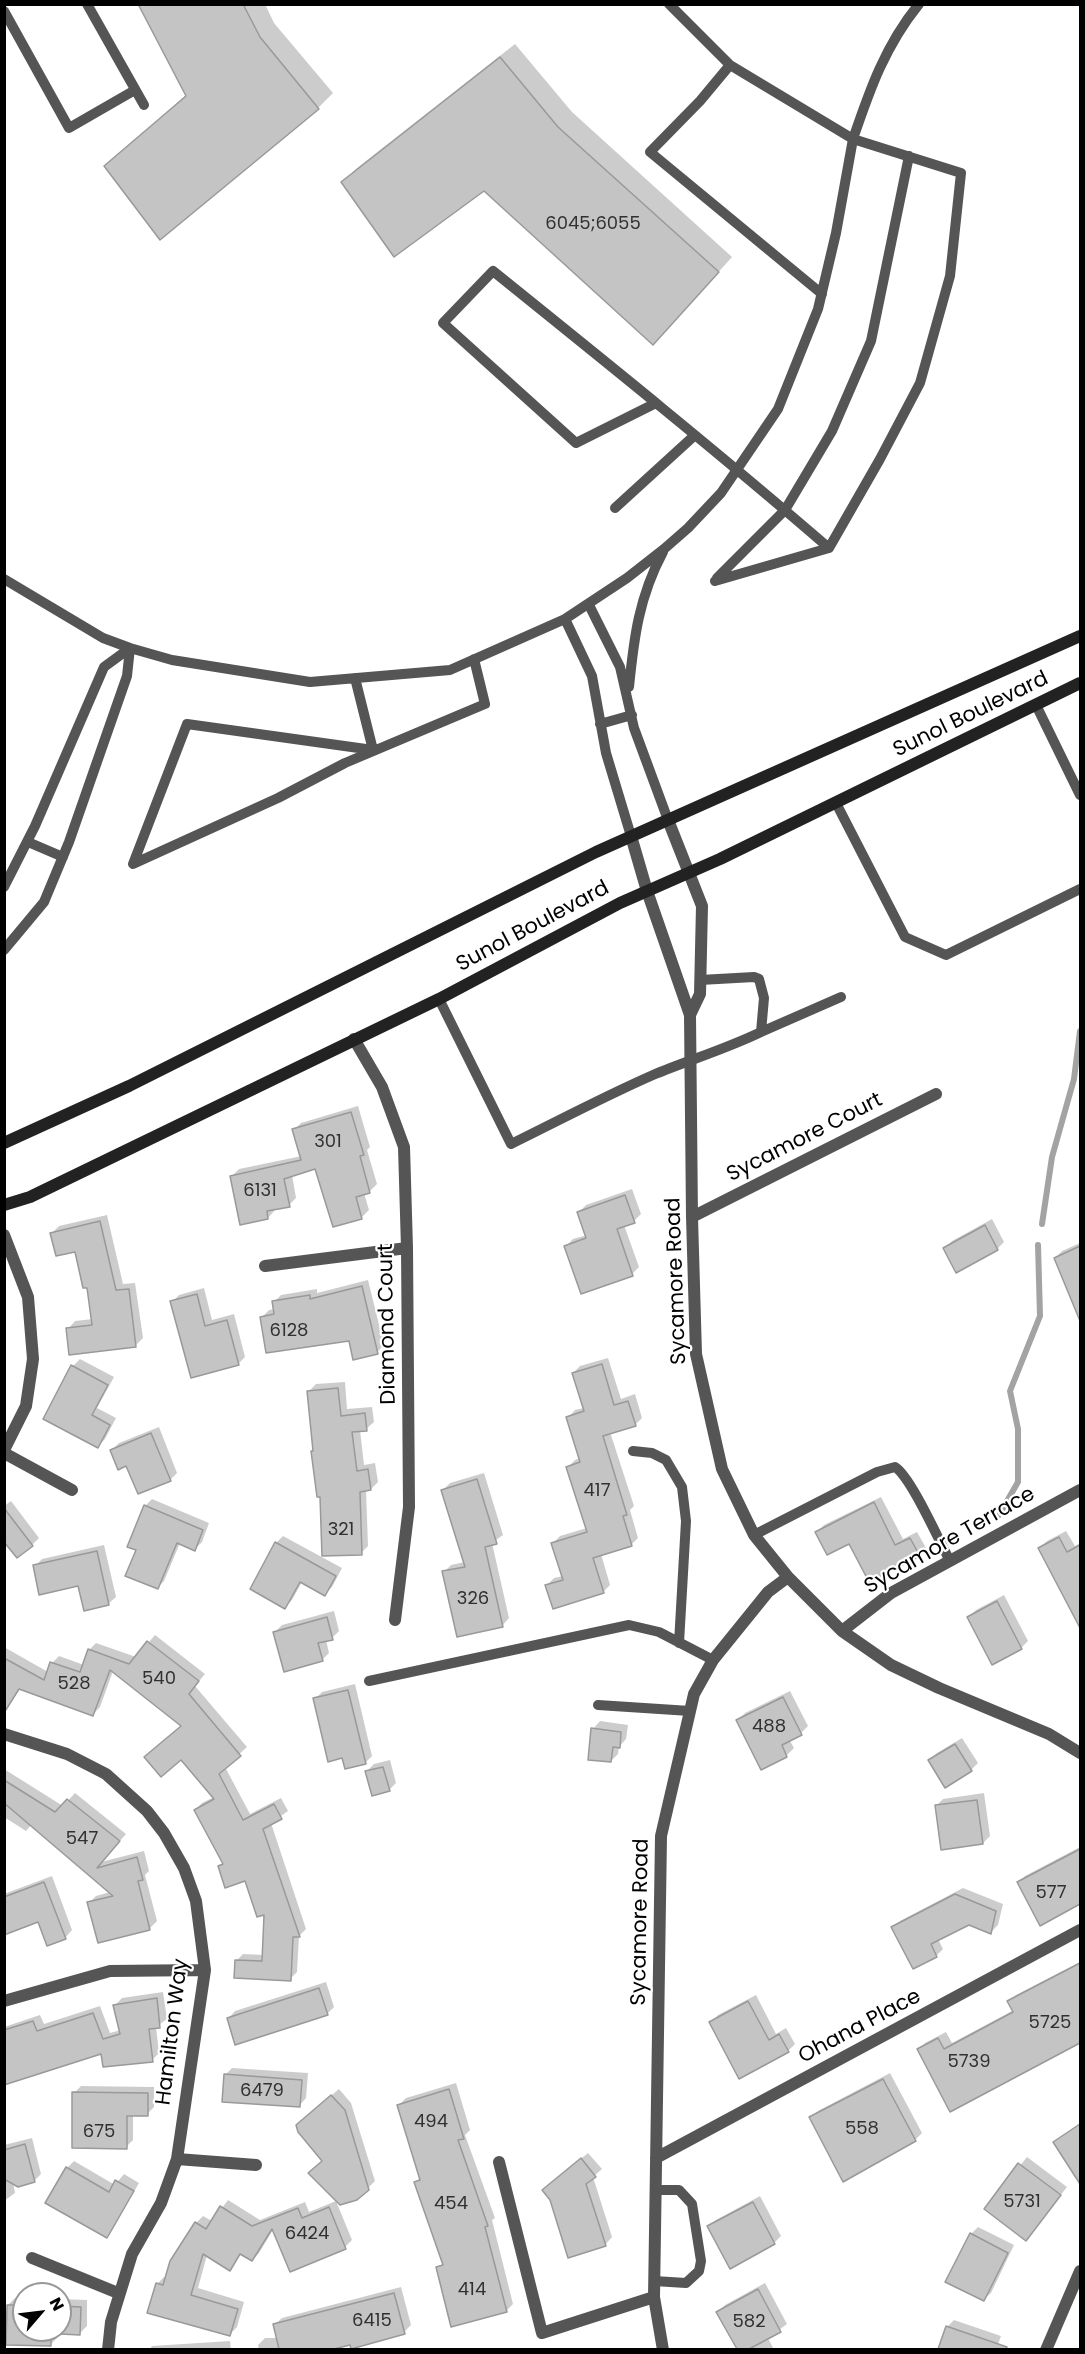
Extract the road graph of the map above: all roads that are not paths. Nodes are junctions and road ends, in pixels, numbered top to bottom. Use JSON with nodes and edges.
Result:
{"nodes":[{"id":1,"x":87,"y":4,"type":"edge"},
{"id":2,"x":669,"y":4,"type":"edge"},
{"id":3,"x":919,"y":4,"type":"edge"},
{"id":4,"x":4,"y":11,"type":"edge"},
{"id":5,"x":730,"y":65,"type":"junction"},
{"id":6,"x":135,"y":90,"type":"junction"},
{"id":7,"x":144,"y":105,"type":"dead end"},
{"id":8,"x":853,"y":139,"type":"junction"},
{"id":9,"x":909,"y":156,"type":"junction"},
{"id":10,"x":822,"y":294,"type":"junction"},
{"id":11,"x":656,"y":403,"type":"junction"},
{"id":12,"x":695,"y":435,"type":"junction"},
{"id":13,"x":738,"y":469,"type":"junction"},
{"id":14,"x":615,"y":508,"type":"dead end"},
{"id":15,"x":785,"y":510,"type":"junction"},
{"id":16,"x":828,"y":548,"type":"junction"},
{"id":17,"x":664,"y":549,"type":"junction"},
{"id":18,"x":4,"y":579,"type":"edge"},
{"id":19,"x":589,"y":605,"type":"junction"},
{"id":20,"x":565,"y":619,"type":"junction"},
{"id":21,"x":1080,"y":636,"type":"edge"},
{"id":22,"x":130,"y":648,"type":"junction"},
{"id":23,"x":474,"y":659,"type":"junction"},
{"id":24,"x":355,"y":678,"type":"junction"},
{"id":25,"x":1080,"y":683,"type":"edge"},
{"id":26,"x":628,"y":696,"type":"junction"},
{"id":27,"x":1036,"y":705,"type":"junction"},
{"id":28,"x":632,"y":715,"type":"junction"},
{"id":29,"x":600,"y":724,"type":"junction"},
{"id":30,"x":373,"y":750,"type":"junction"},
{"id":31,"x":1080,"y":795,"type":"edge"},
{"id":32,"x":836,"y":803,"type":"junction"},
{"id":33,"x":668,"y":820,"type":"junction"},
{"id":34,"x":631,"y":836,"type":"junction"},
{"id":35,"x":28,"y":842,"type":"junction"},
{"id":36,"x":63,"y":857,"type":"junction"},
{"id":37,"x":689,"y":872,"type":"junction"},
{"id":38,"x":4,"y":887,"type":"edge"},
{"id":39,"x":1080,"y":889,"type":"edge"},
{"id":40,"x":647,"y":891,"type":"junction"},
{"id":41,"x":4,"y":950,"type":"edge"},
{"id":42,"x":700,"y":980,"type":"junction"},
{"id":43,"x":841,"y":997,"type":"dead end"},
{"id":44,"x":439,"y":999,"type":"junction"},
{"id":45,"x":690,"y":1014,"type":"junction"},
{"id":46,"x":761,"y":1032,"type":"junction"},
{"id":47,"x":354,"y":1039,"type":"junction"},
{"id":48,"x":692,"y":1059,"type":"junction"},
{"id":49,"x":936,"y":1094,"type":"dead end"},
{"id":50,"x":4,"y":1143,"type":"edge"},
{"id":51,"x":4,"y":1205,"type":"edge"},
{"id":52,"x":692,"y":1217,"type":"junction"},
{"id":53,"x":4,"y":1235,"type":"edge"},
{"id":54,"x":407,"y":1248,"type":"junction"},
{"id":55,"x":265,"y":1266,"type":"dead end"},
{"id":56,"x":633,"y":1451,"type":"dead end"},
{"id":57,"x":4,"y":1452,"type":"edge"},
{"id":58,"x":72,"y":1490,"type":"dead end"},
{"id":59,"x":1080,"y":1490,"type":"edge"},
{"id":60,"x":754,"y":1535,"type":"junction"},
{"id":61,"x":950,"y":1561,"type":"junction"},
{"id":62,"x":788,"y":1577,"type":"junction"},
{"id":63,"x":395,"y":1620,"type":"dead end"},
{"id":64,"x":842,"y":1630,"type":"junction"},
{"id":65,"x":679,"y":1644,"type":"junction"},
{"id":66,"x":713,"y":1660,"type":"junction"},
{"id":67,"x":369,"y":1681,"type":"dead end"},
{"id":68,"x":598,"y":1705,"type":"dead end"},
{"id":69,"x":690,"y":1711,"type":"junction"},
{"id":70,"x":4,"y":1734,"type":"edge"},
{"id":71,"x":1080,"y":1752,"type":"edge"},
{"id":72,"x":1080,"y":1930,"type":"edge"},
{"id":73,"x":205,"y":1970,"type":"junction"},
{"id":74,"x":4,"y":2001,"type":"edge"},
{"id":75,"x":656,"y":2158,"type":"junction"},
{"id":76,"x":177,"y":2159,"type":"junction"},
{"id":77,"x":499,"y":2162,"type":"dead end"},
{"id":78,"x":255,"y":2165,"type":"dead end"},
{"id":79,"x":656,"y":2190,"type":"junction"},
{"id":80,"x":32,"y":2258,"type":"dead end"},
{"id":81,"x":1080,"y":2271,"type":"edge"},
{"id":82,"x":654,"y":2281,"type":"junction"},
{"id":83,"x":118,"y":2293,"type":"junction"},
{"id":84,"x":654,"y":2297,"type":"junction"},
{"id":85,"x":108,"y":2349,"type":"edge"},
{"id":86,"x":663,"y":2349,"type":"edge"},
{"id":87,"x":1046,"y":2349,"type":"edge"}],
"edges":[{"from":1,"to":6,"type":"lane"},
{"from":2,"to":5,"type":"lane"},
{"from":3,"to":8,"type":"lane"},
{"from":4,"to":6,"type":"lane"},
{"from":5,"to":8,"type":"lane"},
{"from":5,"to":10,"type":"lane"},
{"from":6,"to":7,"type":"lane"},
{"from":8,"to":9,"type":"lane"},
{"from":8,"to":10,"type":"lane"},
{"from":9,"to":15,"type":"lane"},
{"from":9,"to":16,"type":"lane"},
{"from":10,"to":13,"type":"lane"},
{"from":11,"to":11,"type":"lane"},
{"from":11,"to":12,"type":"lane"},
{"from":12,"to":13,"type":"lane"},
{"from":12,"to":14,"type":"lane"},
{"from":13,"to":15,"type":"lane"},
{"from":13,"to":17,"type":"lane"},
{"from":15,"to":16,"type":"lane"},
{"from":15,"to":16,"type":"lane"},
{"from":17,"to":19,"type":"lane"},
{"from":17,"to":26,"type":"lane"},
{"from":18,"to":22,"type":"lane"},
{"from":19,"to":20,"type":"lane"},
{"from":19,"to":26,"type":"lane"},
{"from":20,"to":23,"type":"lane"},
{"from":20,"to":29,"type":"lane"},
{"from":21,"to":33,"type":"main road","name":"Sunol Boulevard"},
{"from":22,"to":24,"type":"lane"},
{"from":22,"to":35,"type":"lane"},
{"from":22,"to":36,"type":"lane"},
{"from":23,"to":24,"type":"lane"},
{"from":23,"to":30,"type":"lane"},
{"from":24,"to":30,"type":"lane"},
{"from":25,"to":27,"type":"main road","name":"Sunol Boulevard"},
{"from":26,"to":28,"type":"lane"},
{"from":27,"to":31,"type":"lane"},
{"from":27,"to":32,"type":"main road","name":"Sunol Boulevard"},
{"from":28,"to":29,"type":"lane"},
{"from":28,"to":33,"type":"lane"},
{"from":29,"to":34,"type":"lane"},
{"from":30,"to":30,"type":"lane"},
{"from":32,"to":37,"type":"main road","name":"Sunol Boulevard"},
{"from":32,"to":39,"type":"lane"},
{"from":33,"to":34,"type":"main road","name":"Sunol Boulevard"},
{"from":33,"to":37,"type":"street","name":"Sycamore Road"},
{"from":34,"to":40,"type":"street","name":"Sycamore Road"},
{"from":34,"to":50,"type":"main road","name":"Sunol Boulevard"},
{"from":35,"to":36,"type":"lane"},
{"from":35,"to":38,"type":"lane"},
{"from":36,"to":41,"type":"lane"},
{"from":37,"to":40,"type":"main road","name":"Sunol Boulevard"},
{"from":37,"to":42,"type":"street","name":"Sycamore Road"},
{"from":40,"to":44,"type":"main road","name":"Sunol Boulevard"},
{"from":40,"to":45,"type":"street","name":"Sycamore Road"},
{"from":42,"to":45,"type":"street","name":"Sycamore Road"},
{"from":42,"to":46,"type":"lane"},
{"from":43,"to":46,"type":"lane"},
{"from":44,"to":47,"type":"main road","name":"Sunol Boulevard"},
{"from":44,"to":48,"type":"lane"},
{"from":45,"to":48,"type":"street","name":"Sycamore Road"},
{"from":46,"to":48,"type":"lane"},
{"from":47,"to":51,"type":"main road","name":"Sunol Boulevard"},
{"from":47,"to":54,"type":"street","name":"Diamond Court"},
{"from":48,"to":52,"type":"street","name":"Sycamore Road"},
{"from":49,"to":52,"type":"street","name":"Sycamore Court"},
{"from":52,"to":60,"type":"street","name":"Sycamore Road"},
{"from":53,"to":57,"type":"street"},
{"from":54,"to":55,"type":"street"},
{"from":54,"to":63,"type":"street","name":"Diamond Court"},
{"from":56,"to":65,"type":"lane"},
{"from":57,"to":58,"type":"street"},
{"from":59,"to":61,"type":"street","name":"Sycamore Terrace"},
{"from":60,"to":61,"type":"lane"},
{"from":60,"to":62,"type":"street","name":"Sycamore Road"},
{"from":61,"to":64,"type":"street","name":"Sycamore Terrace"},
{"from":62,"to":64,"type":"street"},
{"from":62,"to":66,"type":"street","name":"Sycamore Road"},
{"from":64,"to":71,"type":"street"},
{"from":65,"to":66,"type":"lane"},
{"from":65,"to":67,"type":"lane"},
{"from":66,"to":69,"type":"street","name":"Sycamore Road"},
{"from":68,"to":69,"type":"lane"},
{"from":69,"to":75,"type":"street","name":"Sycamore Road"},
{"from":70,"to":73,"type":"street","name":"Hamilton Way"},
{"from":72,"to":75,"type":"street","name":"Ohana Place"},
{"from":73,"to":74,"type":"street"},
{"from":73,"to":76,"type":"street","name":"Hamilton Way"},
{"from":75,"to":79,"type":"street","name":"Sycamore Road"},
{"from":76,"to":78,"type":"street"},
{"from":76,"to":83,"type":"street","name":"Hamilton Way"},
{"from":77,"to":84,"type":"street"},
{"from":79,"to":82,"type":"street","name":"Sycamore Road"},
{"from":79,"to":82,"type":"lane"},
{"from":80,"to":83,"type":"street"},
{"from":81,"to":87,"type":"street"},
{"from":82,"to":84,"type":"street","name":"Sycamore Road"},
{"from":83,"to":85,"type":"street","name":"Hamilton Way"},
{"from":84,"to":86,"type":"street","name":"Sycamore Road"}]}
